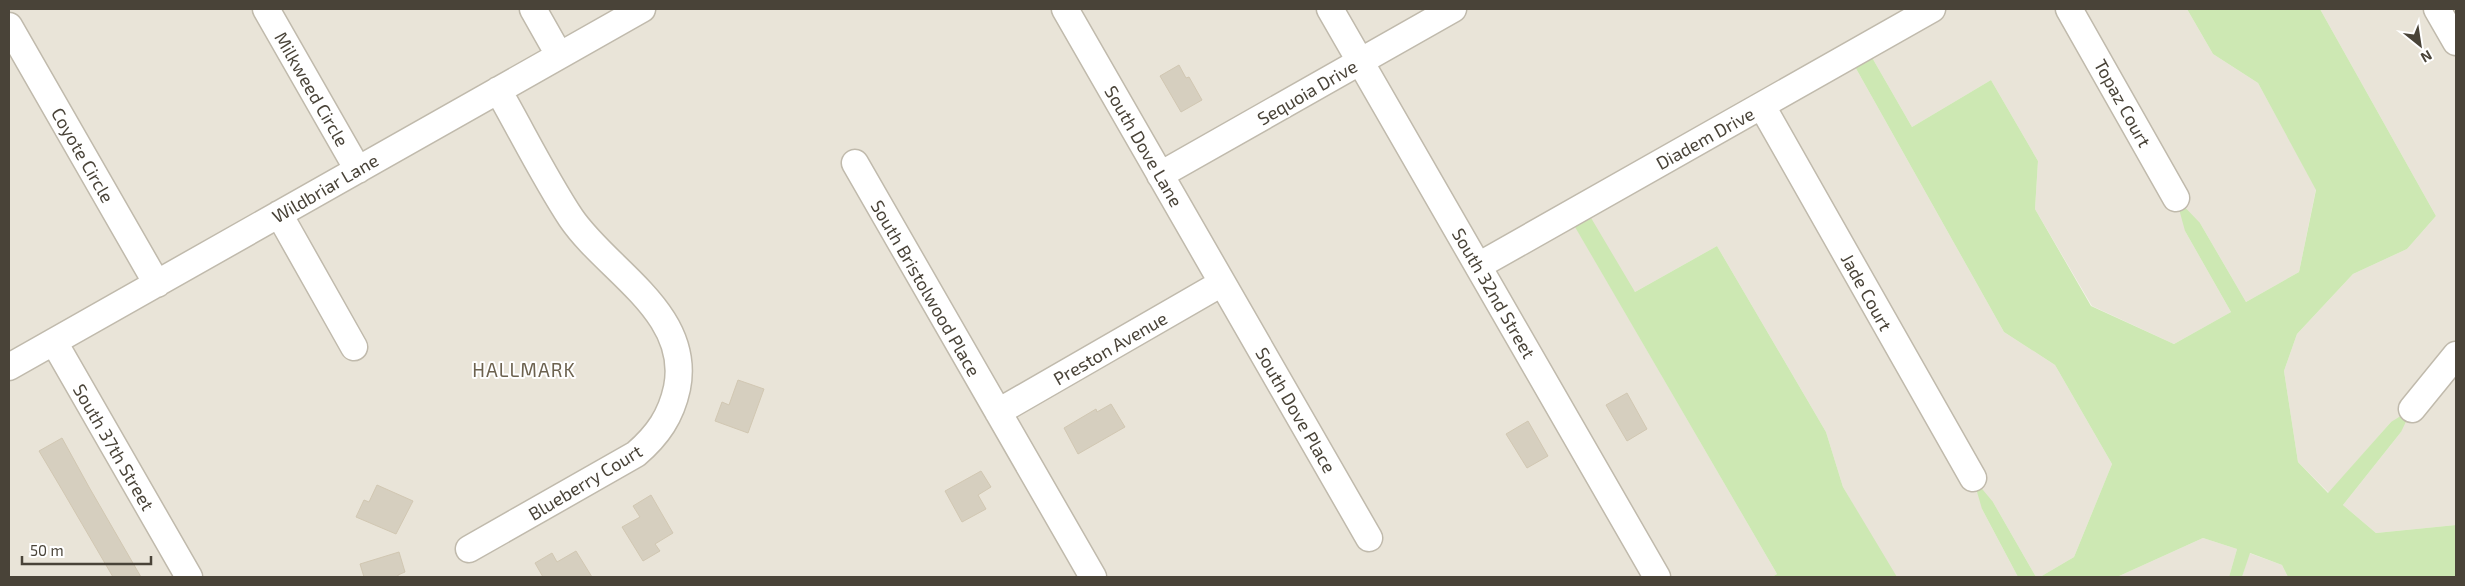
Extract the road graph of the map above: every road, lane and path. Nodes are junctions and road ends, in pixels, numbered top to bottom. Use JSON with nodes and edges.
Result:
{"nodes":[{"id":1,"x":266,"y":9,"type":"edge"},
{"id":2,"x":533,"y":9,"type":"edge"},
{"id":3,"x":642,"y":9,"type":"edge"},
{"id":4,"x":1065,"y":9,"type":"edge"},
{"id":5,"x":1330,"y":9,"type":"edge"},
{"id":6,"x":1453,"y":9,"type":"edge"},
{"id":7,"x":1932,"y":9,"type":"edge"},
{"id":8,"x":2069,"y":9,"type":"edge"},
{"id":9,"x":2437,"y":9,"type":"edge"},
{"id":10,"x":9,"y":26,"type":"edge"},
{"id":11,"x":2456,"y":42,"type":"edge"},
{"id":12,"x":559,"y":55,"type":"junction"},
{"id":13,"x":1360,"y":61,"type":"junction"},
{"id":14,"x":498,"y":90,"type":"junction"},
{"id":15,"x":1762,"y":106,"type":"junction"},
{"id":16,"x":855,"y":163,"type":"dead end"},
{"id":17,"x":358,"y":170,"type":"junction"},
{"id":18,"x":1160,"y":175,"type":"junction"},
{"id":19,"x":2176,"y":198,"type":"dead end"},
{"id":20,"x":279,"y":214,"type":"junction"},
{"id":21,"x":1478,"y":266,"type":"junction"},
{"id":22,"x":1222,"y":283,"type":"junction"},
{"id":23,"x":157,"y":284,"type":"junction"},
{"id":24,"x":54,"y":342,"type":"junction"},
{"id":25,"x":354,"y":347,"type":"dead end"},
{"id":26,"x":2456,"y":355,"type":"edge"},
{"id":27,"x":9,"y":367,"type":"edge"},
{"id":28,"x":2412,"y":409,"type":"dead end"},
{"id":29,"x":998,"y":412,"type":"junction"},
{"id":30,"x":1973,"y":478,"type":"dead end"},
{"id":31,"x":1369,"y":538,"type":"dead end"},
{"id":32,"x":469,"y":550,"type":"dead end"},
{"id":33,"x":189,"y":577,"type":"edge"},
{"id":34,"x":1093,"y":577,"type":"edge"},
{"id":35,"x":1657,"y":577,"type":"edge"}],
"edges":[{"from":1,"to":17,"type":"street","name":"Milkweed Circle"},
{"from":2,"to":12,"type":"street"},
{"from":3,"to":12,"type":"street","name":"Wildbriar Lane"},
{"from":4,"to":18,"type":"street","name":"South Dove Lane"},
{"from":5,"to":13,"type":"street","name":"South 32nd Street"},
{"from":6,"to":13,"type":"street","name":"Sequoia Drive"},
{"from":7,"to":15,"type":"street","name":"Diadem Drive"},
{"from":8,"to":19,"type":"street","name":"Topaz Court"},
{"from":9,"to":11,"type":"street"},
{"from":10,"to":23,"type":"street","name":"Coyote Circle"},
{"from":12,"to":14,"type":"street","name":"Wildbriar Lane"},
{"from":13,"to":18,"type":"street","name":"Sequoia Drive"},
{"from":13,"to":21,"type":"street","name":"South 32nd Street"},
{"from":14,"to":17,"type":"street","name":"Wildbriar Lane"},
{"from":14,"to":32,"type":"street","name":"Blueberry Court"},
{"from":15,"to":21,"type":"street","name":"Diadem Drive"},
{"from":15,"to":30,"type":"street","name":"Jade Court"},
{"from":16,"to":29,"type":"street","name":"South Bristolwood Place"},
{"from":17,"to":20,"type":"street","name":"Wildbriar Lane"},
{"from":18,"to":22,"type":"street","name":"South Dove Lane"},
{"from":20,"to":23,"type":"street","name":"Wildbriar Lane"},
{"from":20,"to":25,"type":"street"},
{"from":21,"to":35,"type":"street","name":"South 32nd Street"},
{"from":22,"to":29,"type":"street","name":"Preston Avenue"},
{"from":22,"to":31,"type":"street","name":"South Dove Place"},
{"from":23,"to":24,"type":"street","name":"Wildbriar Lane"},
{"from":24,"to":27,"type":"street","name":"Wildbriar Lane"},
{"from":24,"to":33,"type":"street","name":"South 37th Street"},
{"from":26,"to":28,"type":"street"},
{"from":29,"to":34,"type":"street","name":"South Bristolwood Place"}]}
